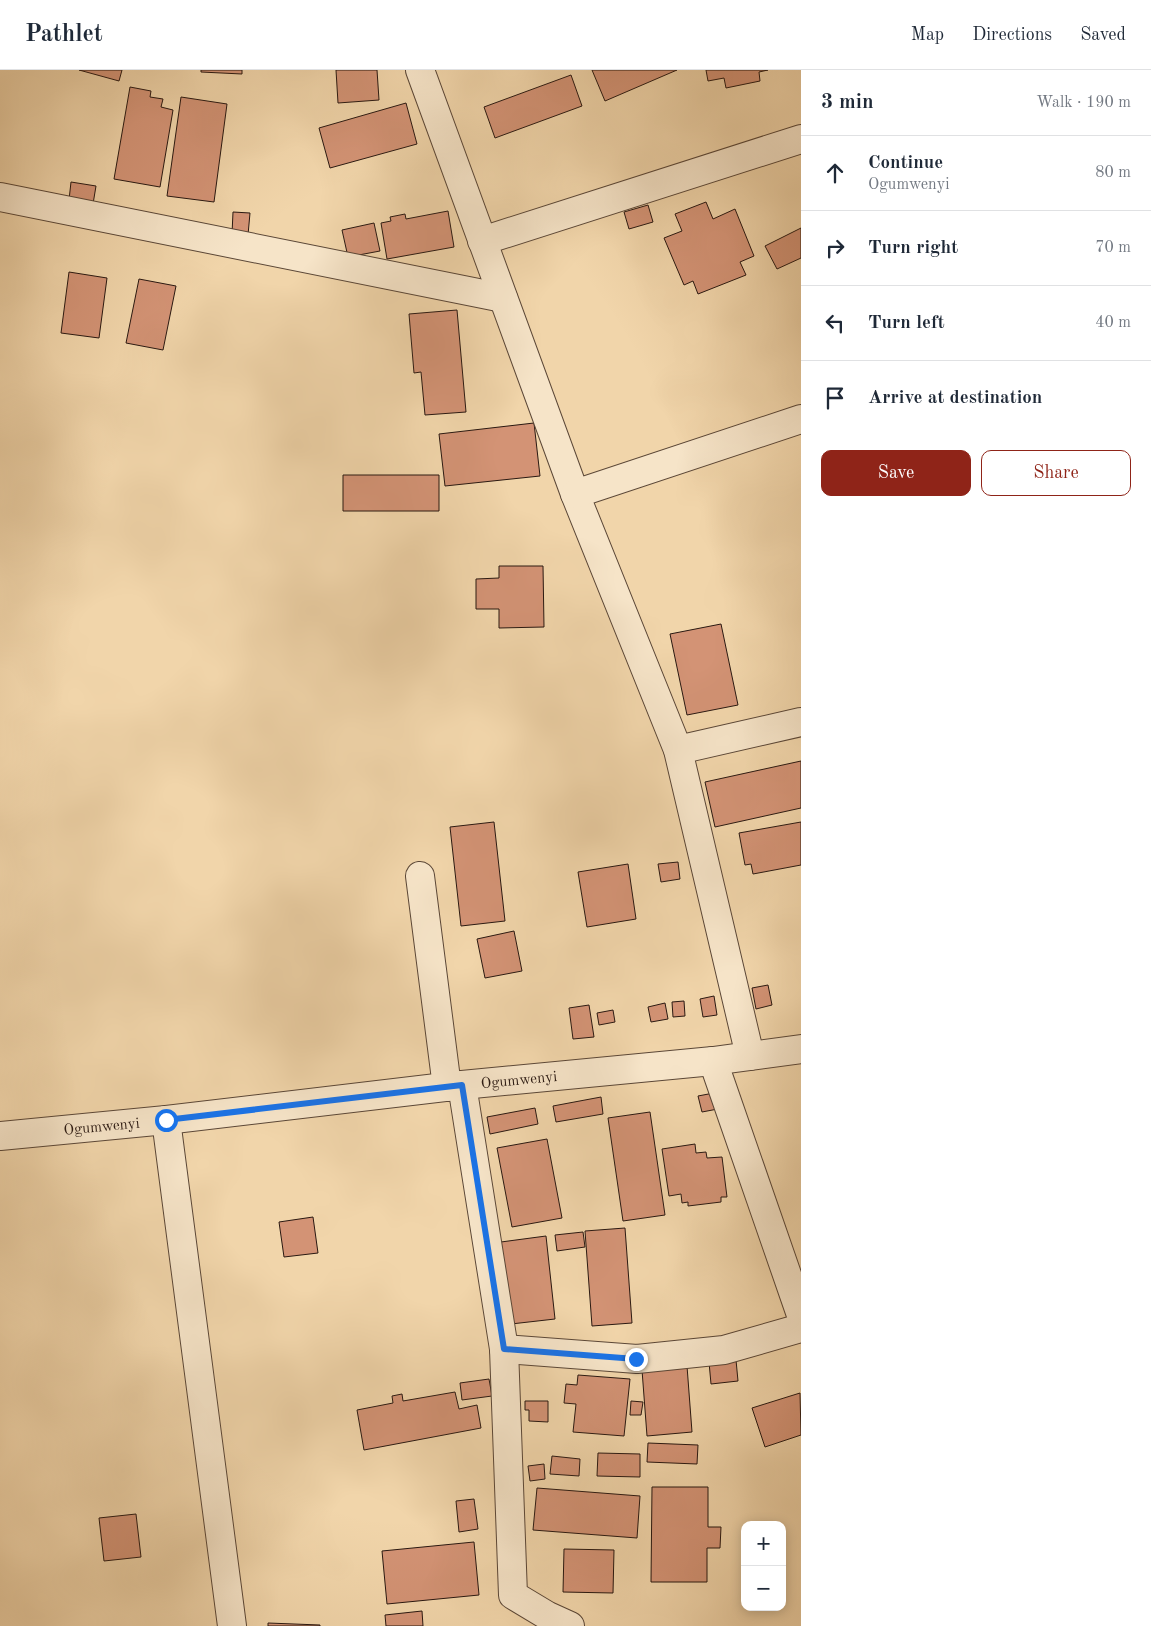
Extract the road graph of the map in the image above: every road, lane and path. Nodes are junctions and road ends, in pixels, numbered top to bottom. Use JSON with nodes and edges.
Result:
{"nodes":[{"id":1,"x":420,"y":70,"type":"edge"},
{"id":2,"x":801,"y":139,"type":"edge"},
{"id":3,"x":0,"y":197,"type":"edge"},
{"id":4,"x":482,"y":241,"type":"junction"},
{"id":5,"x":502,"y":298,"type":"junction"},
{"id":6,"x":801,"y":419,"type":"edge"},
{"id":7,"x":576,"y":494,"type":"junction"},
{"id":8,"x":801,"y":722,"type":"edge"},
{"id":9,"x":678,"y":750,"type":"junction"},
{"id":10,"x":420,"y":876,"type":"dead end"},
{"id":11,"x":801,"y":1049,"type":"edge"},
{"id":12,"x":750,"y":1056,"type":"junction"},
{"id":13,"x":713,"y":1061,"type":"junction"},
{"id":14,"x":454,"y":1086,"type":"junction"},
{"id":15,"x":166,"y":1120,"type":"junction"},
{"id":16,"x":0,"y":1136,"type":"edge"},
{"id":17,"x":801,"y":1315,"type":"edge"},
{"id":18,"x":801,"y":1328,"type":"edge"},
{"id":19,"x":504,"y":1349,"type":"junction"},
{"id":20,"x":232,"y":1626,"type":"edge"},
{"id":21,"x":570,"y":1626,"type":"edge"}],
"edges":[{"from":1,"to":4,"type":"street"},
{"from":2,"to":4,"type":"street"},
{"from":3,"to":5,"type":"street"},
{"from":4,"to":5,"type":"street"},
{"from":5,"to":7,"type":"street"},
{"from":6,"to":7,"type":"street"},
{"from":7,"to":9,"type":"street"},
{"from":8,"to":9,"type":"street"},
{"from":9,"to":12,"type":"street"},
{"from":10,"to":14,"type":"street"},
{"from":11,"to":12,"type":"street","name":"Ogumwenyi"},
{"from":12,"to":13,"type":"street","name":"Ogumwenyi"},
{"from":13,"to":14,"type":"street","name":"Ogumwenyi"},
{"from":13,"to":17,"type":"street"},
{"from":14,"to":15,"type":"street","name":"Ogumwenyi"},
{"from":14,"to":19,"type":"street"},
{"from":15,"to":16,"type":"street","name":"Ogumwenyi"},
{"from":15,"to":20,"type":"street"},
{"from":18,"to":19,"type":"street"},
{"from":19,"to":21,"type":"street"}]}
